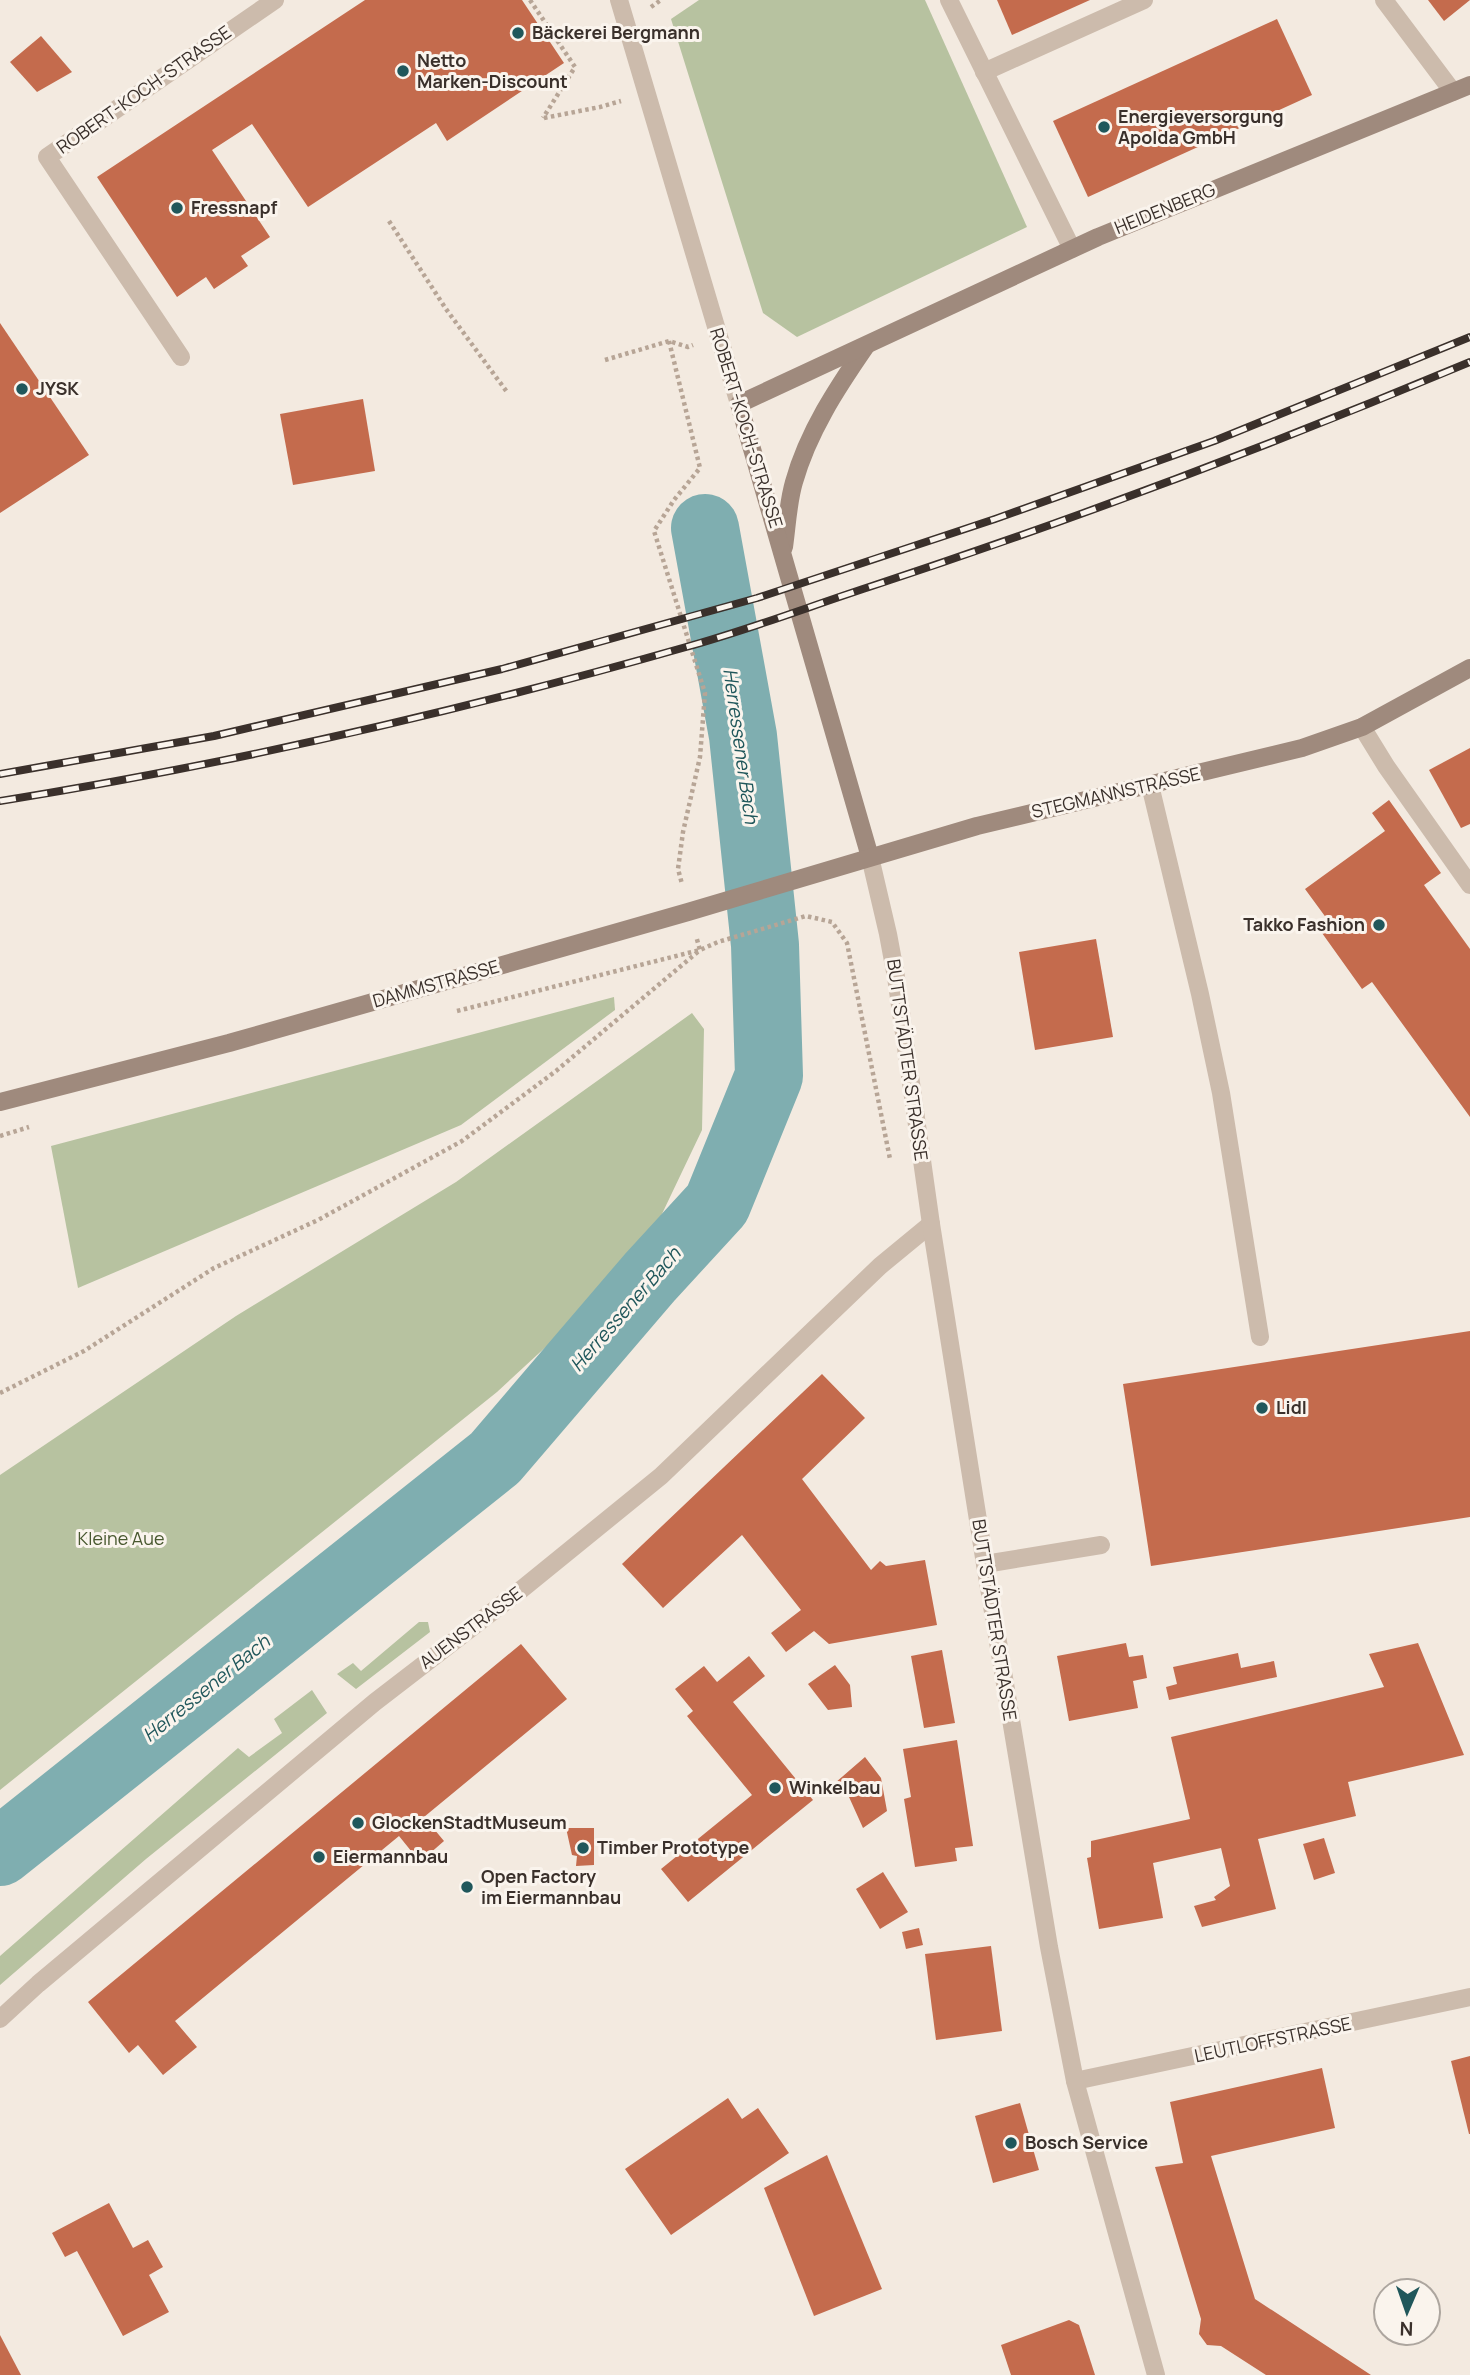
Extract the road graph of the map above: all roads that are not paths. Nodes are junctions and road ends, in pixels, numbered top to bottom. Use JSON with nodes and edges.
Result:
{"nodes":[{"id":1,"x":275,"y":0,"type":"edge"},
{"id":2,"x":619,"y":0,"type":"edge"},
{"id":3,"x":949,"y":0,"type":"edge"},
{"id":4,"x":1144,"y":0,"type":"edge"},
{"id":5,"x":1384,"y":0,"type":"edge"},
{"id":6,"x":984,"y":72,"type":"junction"},
{"id":7,"x":1462,"y":89,"type":"edge"},
{"id":8,"x":1072,"y":249,"type":"junction"},
{"id":9,"x":866,"y":346,"type":"junction"},
{"id":10,"x":181,"y":357,"type":"dead end"},
{"id":11,"x":739,"y":404,"type":"junction"},
{"id":12,"x":783,"y":554,"type":"junction"},
{"id":13,"x":1470,"y":668,"type":"edge"},
{"id":14,"x":1362,"y":727,"type":"junction"},
{"id":15,"x":1150,"y":785,"type":"junction"},
{"id":16,"x":870,"y":857,"type":"junction"},
{"id":17,"x":1470,"y":886,"type":"edge"},
{"id":18,"x":0,"y":1102,"type":"edge"},
{"id":19,"x":930,"y":1224,"type":"junction"},
{"id":20,"x":1260,"y":1337,"type":"dead end"},
{"id":21,"x":1101,"y":1545,"type":"dead end"},
{"id":22,"x":985,"y":1564,"type":"junction"},
{"id":23,"x":1470,"y":1997,"type":"edge"},
{"id":24,"x":0,"y":2019,"type":"edge"},
{"id":25,"x":1075,"y":2081,"type":"junction"},
{"id":26,"x":1156,"y":2375,"type":"edge"}],
"edges":[{"from":1,"to":10,"type":"street","name":"ROBERT-KOCH-STRASSE"},
{"from":2,"to":11,"type":"street","name":"ROBERT-KOCH-STRASSE"},
{"from":3,"to":6,"type":"street"},
{"from":4,"to":6,"type":"street"},
{"from":5,"to":7,"type":"street"},
{"from":6,"to":8,"type":"street"},
{"from":7,"to":8,"type":"main road","name":"HEIDENBERG"},
{"from":8,"to":9,"type":"main road","name":"HEIDENBERG"},
{"from":9,"to":11,"type":"main road","name":"HEIDENBERG"},
{"from":9,"to":12,"type":"main road"},
{"from":11,"to":12,"type":"main road","name":"ROBERT-KOCH-STRASSE"},
{"from":12,"to":16,"type":"main road","name":"ROBERT-KOCH-STRASSE"},
{"from":13,"to":14,"type":"main road","name":"STEGMANNSTRASSE"},
{"from":14,"to":15,"type":"main road","name":"STEGMANNSTRASSE"},
{"from":14,"to":17,"type":"street"},
{"from":15,"to":16,"type":"main road","name":"STEGMANNSTRASSE"},
{"from":15,"to":20,"type":"street"},
{"from":16,"to":18,"type":"main road","name":"DAMMSTRASSE"},
{"from":16,"to":19,"type":"street","name":"BUTTSTÄDTER STRASSE"},
{"from":19,"to":22,"type":"street","name":"BUTTSTÄDTER STRASSE"},
{"from":19,"to":24,"type":"street","name":"AUENSTRASSE"},
{"from":21,"to":22,"type":"street"},
{"from":22,"to":25,"type":"street","name":"BUTTSTÄDTER STRASSE"},
{"from":23,"to":25,"type":"street","name":"LEUTLOFFSTRASSE"},
{"from":25,"to":26,"type":"street","name":"BUTTSTÄDTER STRASSE"}]}
